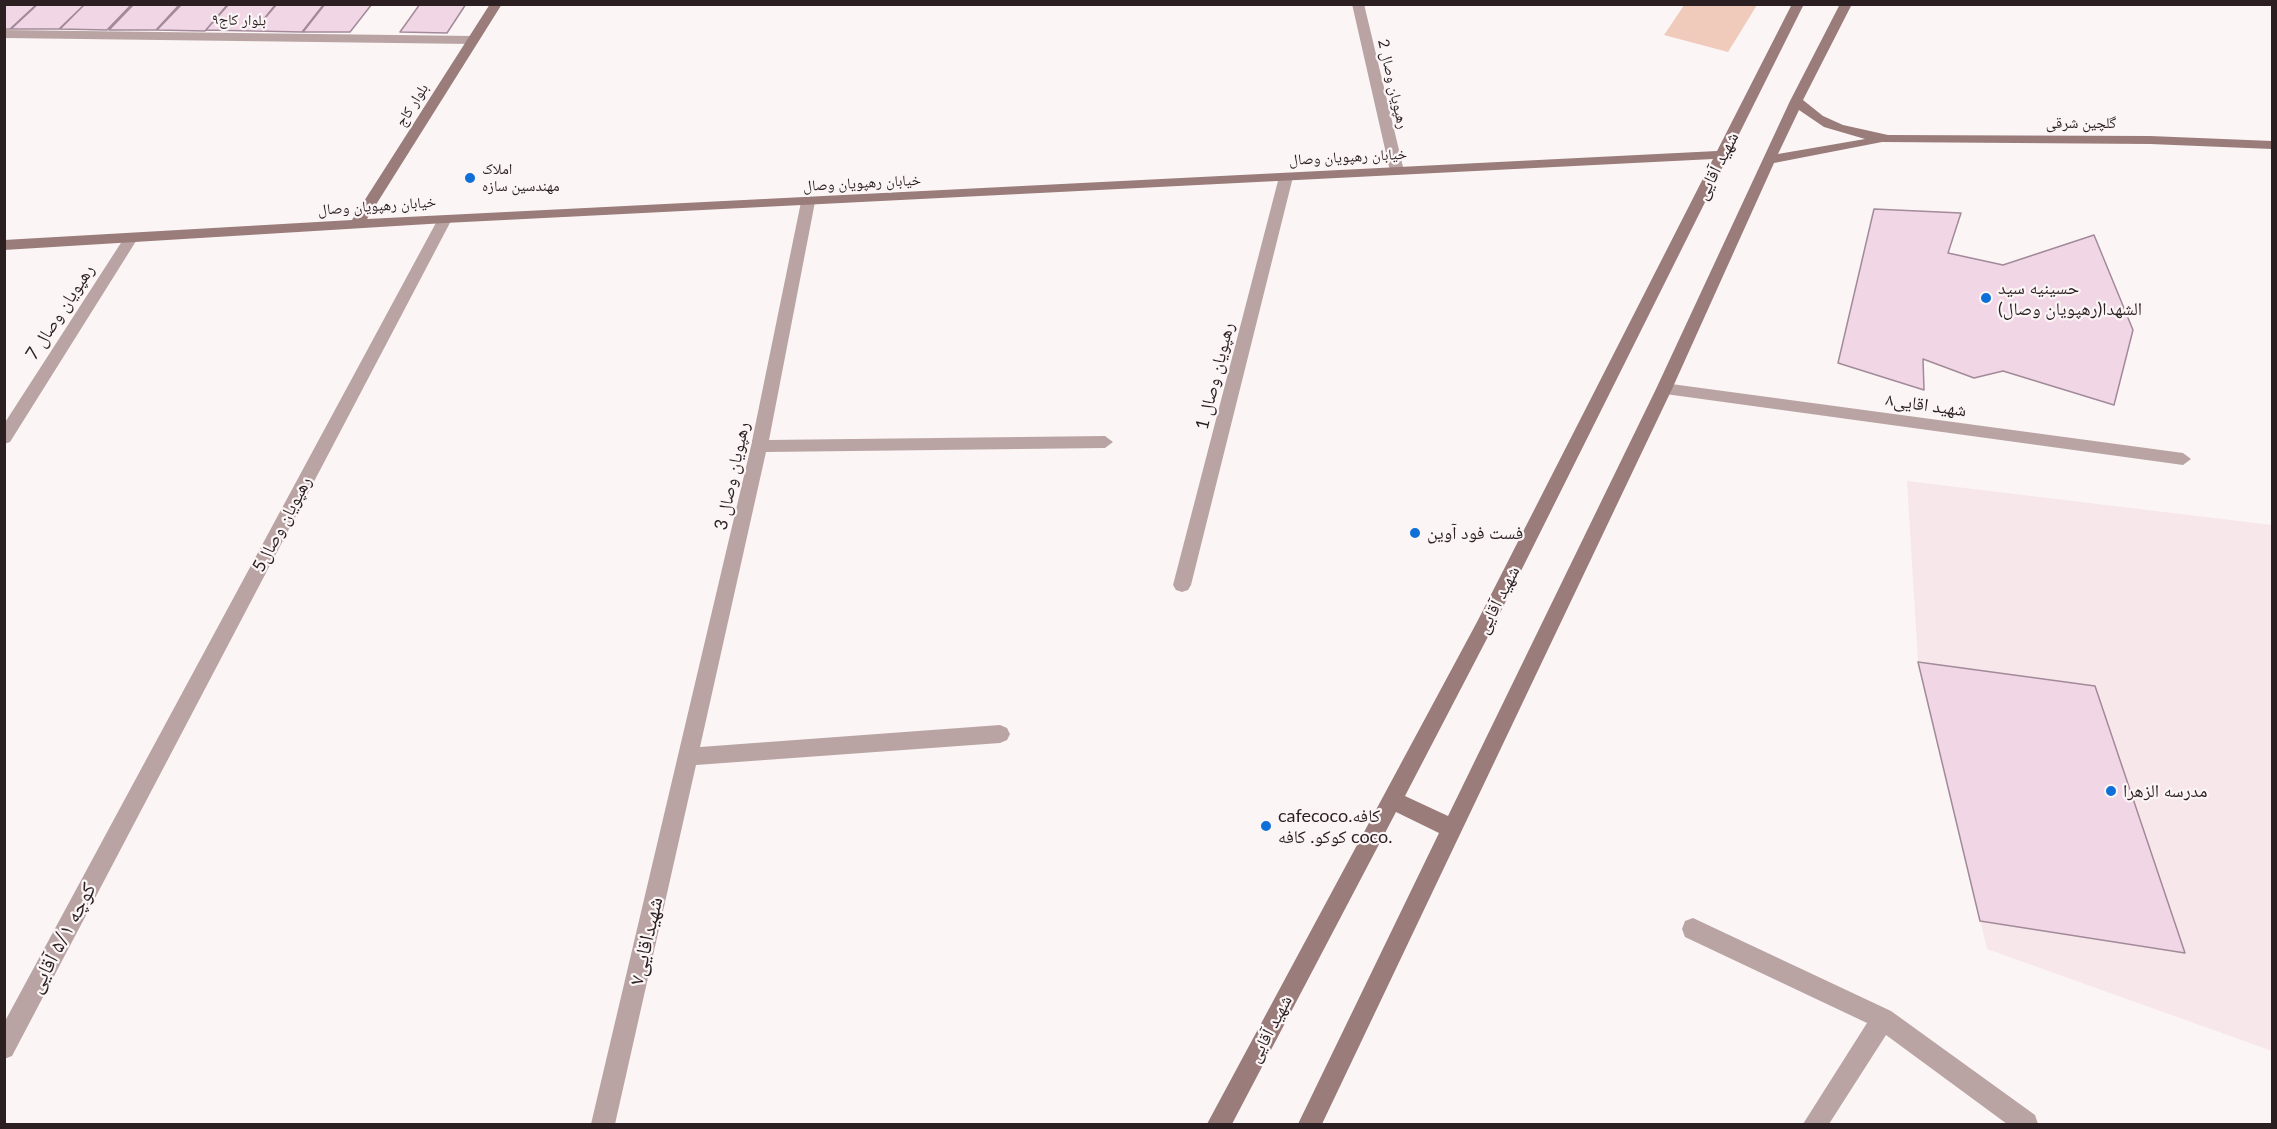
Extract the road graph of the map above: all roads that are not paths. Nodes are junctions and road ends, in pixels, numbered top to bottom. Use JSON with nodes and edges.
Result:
{"nodes":[{"id":1,"x":496,"y":4,"type":"edge"},
{"id":2,"x":1358,"y":4,"type":"edge"},
{"id":3,"x":1798,"y":4,"type":"edge"},
{"id":4,"x":1846,"y":4,"type":"edge"},
{"id":5,"x":4,"y":34,"type":"edge"},
{"id":6,"x":473,"y":40,"type":"junction"},
{"id":7,"x":1796,"y":101,"type":"junction"},
{"id":8,"x":1888,"y":139,"type":"junction"},
{"id":9,"x":2272,"y":145,"type":"edge"},
{"id":10,"x":1722,"y":155,"type":"junction"},
{"id":11,"x":1768,"y":160,"type":"junction"},
{"id":12,"x":1397,"y":171,"type":"junction"},
{"id":13,"x":1286,"y":177,"type":"junction"},
{"id":14,"x":808,"y":202,"type":"junction"},
{"id":15,"x":445,"y":219,"type":"junction"},
{"id":16,"x":357,"y":224,"type":"junction"},
{"id":17,"x":131,"y":238,"type":"junction"},
{"id":18,"x":4,"y":245,"type":"edge"},
{"id":19,"x":1664,"y":389,"type":"junction"},
{"id":20,"x":4,"y":438,"type":"edge"},
{"id":21,"x":1105,"y":442,"type":"dead end"},
{"id":22,"x":759,"y":446,"type":"junction"},
{"id":23,"x":2183,"y":459,"type":"dead end"},
{"id":24,"x":1182,"y":585,"type":"dead end"},
{"id":25,"x":1000,"y":734,"type":"dead end"},
{"id":26,"x":688,"y":757,"type":"junction"},
{"id":27,"x":1392,"y":800,"type":"junction"},
{"id":28,"x":120,"y":829,"type":"joint"},
{"id":29,"x":1453,"y":829,"type":"junction"},
{"id":30,"x":1693,"y":929,"type":"dead end"},
{"id":31,"x":1883,"y":1019,"type":"junction"},
{"id":32,"x":4,"y":1048,"type":"edge"},
{"id":33,"x":603,"y":1125,"type":"edge"},
{"id":34,"x":1219,"y":1125,"type":"edge"},
{"id":35,"x":1310,"y":1125,"type":"edge"},
{"id":36,"x":1815,"y":1125,"type":"edge"},
{"id":37,"x":2026,"y":1125,"type":"edge"}],
"edges":[{"from":1,"to":6,"type":"main road","name":"بلوار کاج"},
{"from":2,"to":12,"type":"street","name":"2 رهپویان وصال"},
{"from":3,"to":10,"type":"main road","name":"شهید آقایی"},
{"from":4,"to":7,"type":"main road"},
{"from":5,"to":6,"type":"street","name":"بلوار کاج۹"},
{"from":6,"to":16,"type":"main road","name":"بلوار کاج"},
{"from":7,"to":8,"type":"main road"},
{"from":7,"to":11,"type":"main road"},
{"from":8,"to":9,"type":"main road","name":"گلچین شرقی"},
{"from":8,"to":11,"type":"main road"},
{"from":10,"to":12,"type":"main road","name":"خیابان رهپویان وصال"},
{"from":10,"to":27,"type":"main road","name":"شهید آقایی"},
{"from":11,"to":19,"type":"main road"},
{"from":12,"to":13,"type":"main road","name":"خیابان رهپویان وصال"},
{"from":13,"to":14,"type":"main road","name":"خیابان رهپویان وصال"},
{"from":13,"to":24,"type":"street","name":"1 رهپویان وصال"},
{"from":14,"to":15,"type":"main road","name":"خیابان رهپویان وصال"},
{"from":14,"to":22,"type":"street","name":"3 رهپویان وصال"},
{"from":15,"to":16,"type":"main road","name":"خیابان رهپویان وصال"},
{"from":15,"to":28,"type":"street","name":"رهپویان وصال5"},
{"from":16,"to":17,"type":"main road","name":"خیابان رهپویان وصال"},
{"from":17,"to":18,"type":"main road","name":"خیابان رهپویان وصال"},
{"from":17,"to":20,"type":"street","name":"7 رهپویان وصال"},
{"from":19,"to":23,"type":"street","name":"شهید اقایی۸"},
{"from":19,"to":29,"type":"main road"},
{"from":21,"to":22,"type":"street"},
{"from":22,"to":26,"type":"street","name":"3 رهپویان وصال"},
{"from":25,"to":26,"type":"street"},
{"from":26,"to":33,"type":"street","name":"شهیداقایی۷"},
{"from":27,"to":29,"type":"main road"},
{"from":27,"to":34,"type":"main road","name":"شهید آقایی"},
{"from":28,"to":32,"type":"street","name":"کوچه ۵/۱ آقایی"},
{"from":29,"to":35,"type":"main road"},
{"from":30,"to":31,"type":"street"},
{"from":31,"to":36,"type":"street"},
{"from":31,"to":37,"type":"street"}]}
